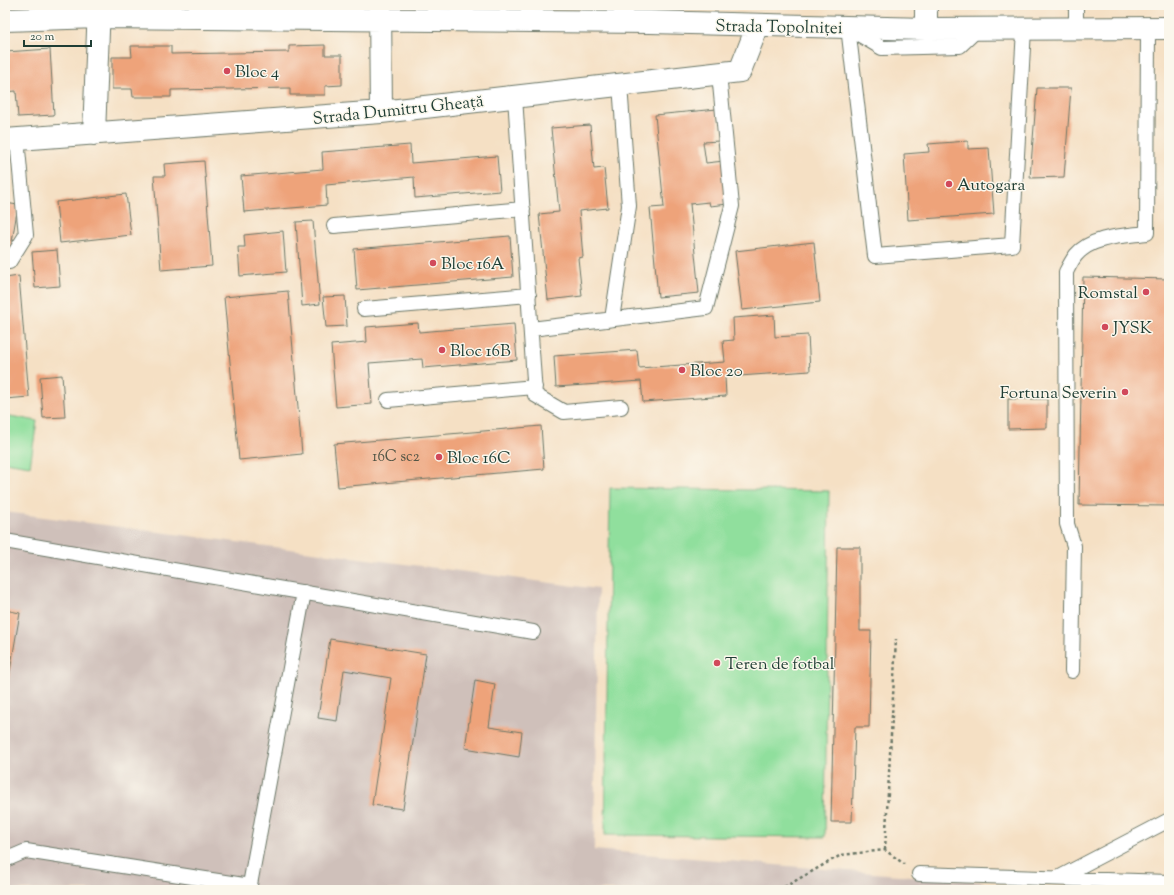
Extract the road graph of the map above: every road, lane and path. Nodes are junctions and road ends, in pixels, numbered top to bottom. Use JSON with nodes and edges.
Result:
{"nodes":[{"id":1,"x":926,"y":5,"type":"edge"},
{"id":2,"x":1076,"y":5,"type":"edge"},
{"id":3,"x":99,"y":11,"type":"edge"},
{"id":4,"x":380,"y":12,"type":"edge"},
{"id":5,"x":650,"y":14,"type":"edge"},
{"id":6,"x":5,"y":20,"type":"edge"},
{"id":7,"x":758,"y":25,"type":"junction"},
{"id":8,"x":848,"y":27,"type":"junction"},
{"id":9,"x":1159,"y":28,"type":"edge"},
{"id":10,"x":926,"y":29,"type":"junction"},
{"id":11,"x":978,"y":29,"type":"junction"},
{"id":12,"x":1024,"y":29,"type":"junction"},
{"id":13,"x":1076,"y":29,"type":"junction"},
{"id":14,"x":719,"y":74,"type":"junction"},
{"id":15,"x":620,"y":85,"type":"junction"},
{"id":16,"x":515,"y":97,"type":"junction"},
{"id":17,"x":381,"y":112,"type":"junction"},
{"id":18,"x":94,"y":134,"type":"junction"},
{"id":19,"x":11,"y":139,"type":"edge"},
{"id":20,"x":523,"y":209,"type":"junction"},
{"id":21,"x":334,"y":226,"type":"dead end"},
{"id":22,"x":5,"y":262,"type":"edge"},
{"id":23,"x":528,"y":295,"type":"junction"},
{"id":24,"x":364,"y":309,"type":"dead end"},
{"id":25,"x":612,"y":319,"type":"junction"},
{"id":26,"x":531,"y":329,"type":"junction"},
{"id":27,"x":535,"y":388,"type":"junction"},
{"id":28,"x":388,"y":400,"type":"dead end"},
{"id":29,"x":620,"y":407,"type":"dead end"},
{"id":30,"x":5,"y":541,"type":"edge"},
{"id":31,"x":304,"y":592,"type":"junction"},
{"id":32,"x":532,"y":632,"type":"dead end"},
{"id":33,"x":896,"y":639,"type":"dead end"},
{"id":34,"x":1072,"y":671,"type":"dead end"},
{"id":35,"x":1169,"y":820,"type":"edge"},
{"id":36,"x":885,"y":850,"type":"junction"},
{"id":37,"x":5,"y":860,"type":"edge"},
{"id":38,"x":920,"y":874,"type":"joint"},
{"id":39,"x":1056,"y":878,"type":"junction"},
{"id":40,"x":1169,"y":882,"type":"edge"},
{"id":41,"x":1108,"y":885,"type":"edge"},
{"id":42,"x":250,"y":888,"type":"edge"},
{"id":43,"x":779,"y":890,"type":"edge"}],
"edges":[{"from":1,"to":10,"type":"street"},
{"from":2,"to":13,"type":"lane"},
{"from":3,"to":4,"type":"street","name":"Strada Topolniței"},
{"from":3,"to":6,"type":"street","name":"Strada Topolniței"},
{"from":3,"to":18,"type":"street"},
{"from":4,"to":5,"type":"street","name":"Strada Topolniței"},
{"from":4,"to":17,"type":"street"},
{"from":5,"to":7,"type":"street","name":"Strada Topolniței"},
{"from":7,"to":8,"type":"street","name":"Strada Topolniței"},
{"from":7,"to":14,"type":"street","name":"Strada Dumitru Gheață"},
{"from":8,"to":10,"type":"street","name":"Strada Topolniței"},
{"from":8,"to":11,"type":"lane"},
{"from":8,"to":12,"type":"lane"},
{"from":9,"to":13,"type":"street","name":"Strada Topolniței"},
{"from":9,"to":34,"type":"lane"},
{"from":10,"to":11,"type":"street","name":"Strada Topolniței"},
{"from":11,"to":12,"type":"street","name":"Strada Topolniței"},
{"from":12,"to":13,"type":"street","name":"Strada Topolniței"},
{"from":14,"to":15,"type":"street","name":"Strada Dumitru Gheață"},
{"from":14,"to":25,"type":"lane"},
{"from":15,"to":16,"type":"street","name":"Strada Dumitru Gheață"},
{"from":15,"to":25,"type":"lane"},
{"from":16,"to":17,"type":"street","name":"Strada Dumitru Gheață"},
{"from":16,"to":20,"type":"lane"},
{"from":17,"to":18,"type":"street","name":"Strada Dumitru Gheață"},
{"from":18,"to":19,"type":"street","name":"Strada Dumitru Gheață"},
{"from":19,"to":22,"type":"lane"},
{"from":20,"to":21,"type":"lane"},
{"from":20,"to":23,"type":"lane"},
{"from":23,"to":24,"type":"lane"},
{"from":23,"to":26,"type":"lane"},
{"from":25,"to":26,"type":"lane"},
{"from":26,"to":27,"type":"lane"},
{"from":27,"to":28,"type":"lane"},
{"from":27,"to":29,"type":"lane"},
{"from":30,"to":31,"type":"lane"},
{"from":31,"to":32,"type":"lane"},
{"from":31,"to":42,"type":"lane"},
{"from":33,"to":36,"type":"path"},
{"from":35,"to":39,"type":"lane"},
{"from":36,"to":38,"type":"path"},
{"from":36,"to":43,"type":"path"},
{"from":37,"to":42,"type":"lane"},
{"from":38,"to":39,"type":"lane"},
{"from":39,"to":41,"type":"lane"},
{"from":40,"to":41,"type":"lane"}]}
